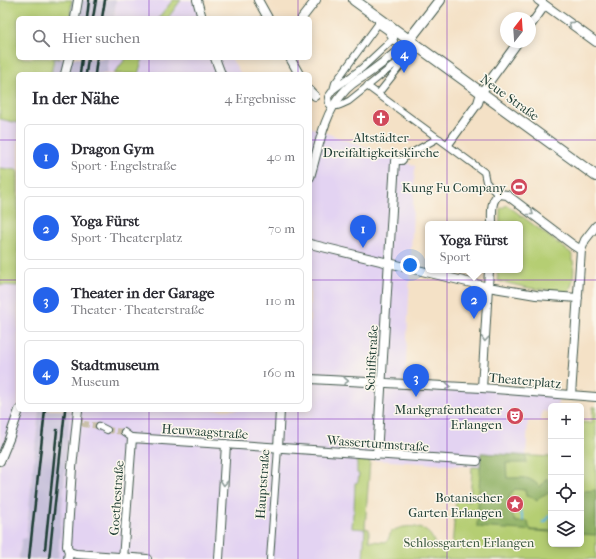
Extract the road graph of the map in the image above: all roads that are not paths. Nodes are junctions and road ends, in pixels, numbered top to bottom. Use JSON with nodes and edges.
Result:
{"nodes":[{"id":1,"x":78,"y":0,"type":"edge"},
{"id":2,"x":197,"y":0,"type":"edge"},
{"id":3,"x":258,"y":0,"type":"edge"},
{"id":4,"x":316,"y":0,"type":"edge"},
{"id":5,"x":354,"y":0,"type":"edge"},
{"id":6,"x":440,"y":0,"type":"edge"},
{"id":7,"x":542,"y":2,"type":"edge"},
{"id":8,"x":536,"y":14,"type":"edge"},
{"id":9,"x":75,"y":16,"type":"edge"},
{"id":10,"x":201,"y":16,"type":"edge"},
{"id":11,"x":267,"y":16,"type":"edge"},
{"id":12,"x":304,"y":16,"type":"edge"},
{"id":13,"x":378,"y":21,"type":"junction"},
{"id":14,"x":409,"y":40,"type":"junction"},
{"id":15,"x":596,"y":42,"type":"edge"},
{"id":16,"x":514,"y":48,"type":"edge"},
{"id":17,"x":68,"y":60,"type":"edge"},
{"id":18,"x":216,"y":60,"type":"edge"},
{"id":19,"x":291,"y":60,"type":"edge"},
{"id":20,"x":66,"y":72,"type":"edge"},
{"id":21,"x":220,"y":72,"type":"edge"},
{"id":22,"x":298,"y":72,"type":"edge"},
{"id":23,"x":367,"y":86,"type":"junction"},
{"id":24,"x":333,"y":90,"type":"junction"},
{"id":25,"x":481,"y":93,"type":"junction"},
{"id":26,"x":378,"y":94,"type":"junction"},
{"id":27,"x":332,"y":106,"type":"junction"},
{"id":28,"x":438,"y":138,"type":"junction"},
{"id":29,"x":449,"y":143,"type":"joint"},
{"id":30,"x":395,"y":161,"type":"joint"},
{"id":31,"x":312,"y":170,"type":"edge"},
{"id":32,"x":596,"y":176,"type":"edge"},
{"id":33,"x":498,"y":195,"type":"junction"},
{"id":34,"x":492,"y":221,"type":"edge"},
{"id":35,"x":596,"y":226,"type":"edge"},
{"id":36,"x":312,"y":244,"type":"edge"},
{"id":37,"x":581,"y":250,"type":"junction"},
{"id":38,"x":388,"y":263,"type":"junction"},
{"id":39,"x":425,"y":272,"type":"edge"},
{"id":40,"x":430,"y":273,"type":"edge"},
{"id":41,"x":489,"y":273,"type":"edge"},
{"id":42,"x":488,"y":287,"type":"junction"},
{"id":43,"x":578,"y":298,"type":"junction"},
{"id":44,"x":312,"y":379,"type":"edge"},
{"id":45,"x":381,"y":383,"type":"junction"},
{"id":46,"x":482,"y":388,"type":"junction"},
{"id":47,"x":571,"y":395,"type":"junction"},
{"id":48,"x":596,"y":397,"type":"edge"},
{"id":49,"x":18,"y":412,"type":"edge"},
{"id":50,"x":78,"y":412,"type":"edge"},
{"id":51,"x":280,"y":412,"type":"edge"},
{"id":52,"x":100,"y":426,"type":"tunnel mouth"},
{"id":53,"x":107,"y":430,"type":"tunnel mouth"},
{"id":54,"x":124,"y":432,"type":"tunnel mouth"},
{"id":55,"x":132,"y":438,"type":"junction"},
{"id":56,"x":226,"y":444,"type":"junction"},
{"id":57,"x":278,"y":448,"type":"junction"},
{"id":58,"x":377,"y":454,"type":"junction"},
{"id":59,"x":0,"y":461,"type":"edge"},
{"id":60,"x":477,"y":461,"type":"dead end"},
{"id":61,"x":69,"y":555,"type":"edge"},
{"id":62,"x":126,"y":558,"type":"edge"},
{"id":63,"x":147,"y":559,"type":"edge"},
{"id":64,"x":219,"y":559,"type":"edge"},
{"id":65,"x":270,"y":559,"type":"edge"}],
"edges":[{"from":1,"to":9,"type":"street"},
{"from":2,"to":10,"type":"street"},
{"from":3,"to":11,"type":"street"},
{"from":4,"to":12,"type":"street"},
{"from":5,"to":13,"type":"street","name":"Neue Straße"},
{"from":6,"to":14,"type":"street"},
{"from":7,"to":8,"type":"street"},
{"from":15,"to":7,"type":"street","one_way":true},
{"from":13,"to":14,"type":"street","name":"Neue Straße"},
{"from":13,"to":24,"type":"street"},
{"from":13,"to":24,"type":"street"},
{"from":14,"to":25,"type":"street","name":"Neue Straße"},
{"from":14,"to":27,"type":"street"},
{"from":16,"to":25,"type":"street"},
{"from":17,"to":20,"type":"street"},
{"from":18,"to":21,"type":"street"},
{"from":19,"to":22,"type":"street"},
{"from":23,"to":26,"type":"street"},
{"from":23,"to":26,"type":"street"},
{"from":23,"to":27,"type":"street"},
{"from":24,"to":27,"type":"street"},
{"from":25,"to":29,"type":"street"},
{"from":25,"to":32,"type":"street","name":"Neue Straße"},
{"from":26,"to":28,"type":"street"},
{"from":27,"to":31,"type":"street"},
{"from":28,"to":29,"type":"street"},
{"from":28,"to":30,"type":"street"},
{"from":28,"to":33,"type":"street"},
{"from":30,"to":38,"type":"street","name":"Schiffstraße"},
{"from":33,"to":34,"type":"street"},
{"from":33,"to":37,"type":"street","one_way":true},
{"from":35,"to":37,"type":"street"},
{"from":36,"to":38,"type":"street"},
{"from":37,"to":43,"type":"street","name":"Theaterplatz"},
{"from":38,"to":39,"type":"street"},
{"from":38,"to":45,"type":"street","name":"Schiffstraße"},
{"from":40,"to":42,"type":"street"},
{"from":41,"to":42,"type":"street","name":"Theaterplatz"},
{"from":42,"to":43,"type":"street"},
{"from":42,"to":46,"type":"street","name":"Theaterplatz","one_way":true},
{"from":43,"to":47,"type":"street","name":"Theaterplatz"},
{"from":44,"to":45,"type":"street","one_way":true},
{"from":45,"to":46,"type":"street","one_way":true},
{"from":45,"to":58,"type":"street","name":"Schiffstraße"},
{"from":46,"to":47,"type":"street","name":"Theaterplatz"},
{"from":47,"to":48,"type":"street"},
{"from":49,"to":59,"type":"street"},
{"from":50,"to":61,"type":"street"},
{"from":51,"to":57,"type":"street","name":"Hauptstraße"},
{"from":52,"to":53,"type":"street"},
{"from":54,"to":55,"type":"street"},
{"from":55,"to":56,"type":"street","name":"Heuwaagstraße"},
{"from":55,"to":62,"type":"street","name":"Goethestraße"},
{"from":56,"to":57,"type":"street","name":"Heuwaagstraße"},
{"from":56,"to":64,"type":"street","one_way":true},
{"from":57,"to":58,"type":"street","name":"Wasserturmstraße"},
{"from":57,"to":65,"type":"street","name":"Hauptstraße"},
{"from":58,"to":60,"type":"street","name":"Wasserturmstraße"},
{"from":61,"to":62,"type":"street"},
{"from":62,"to":63,"type":"street"}]}
